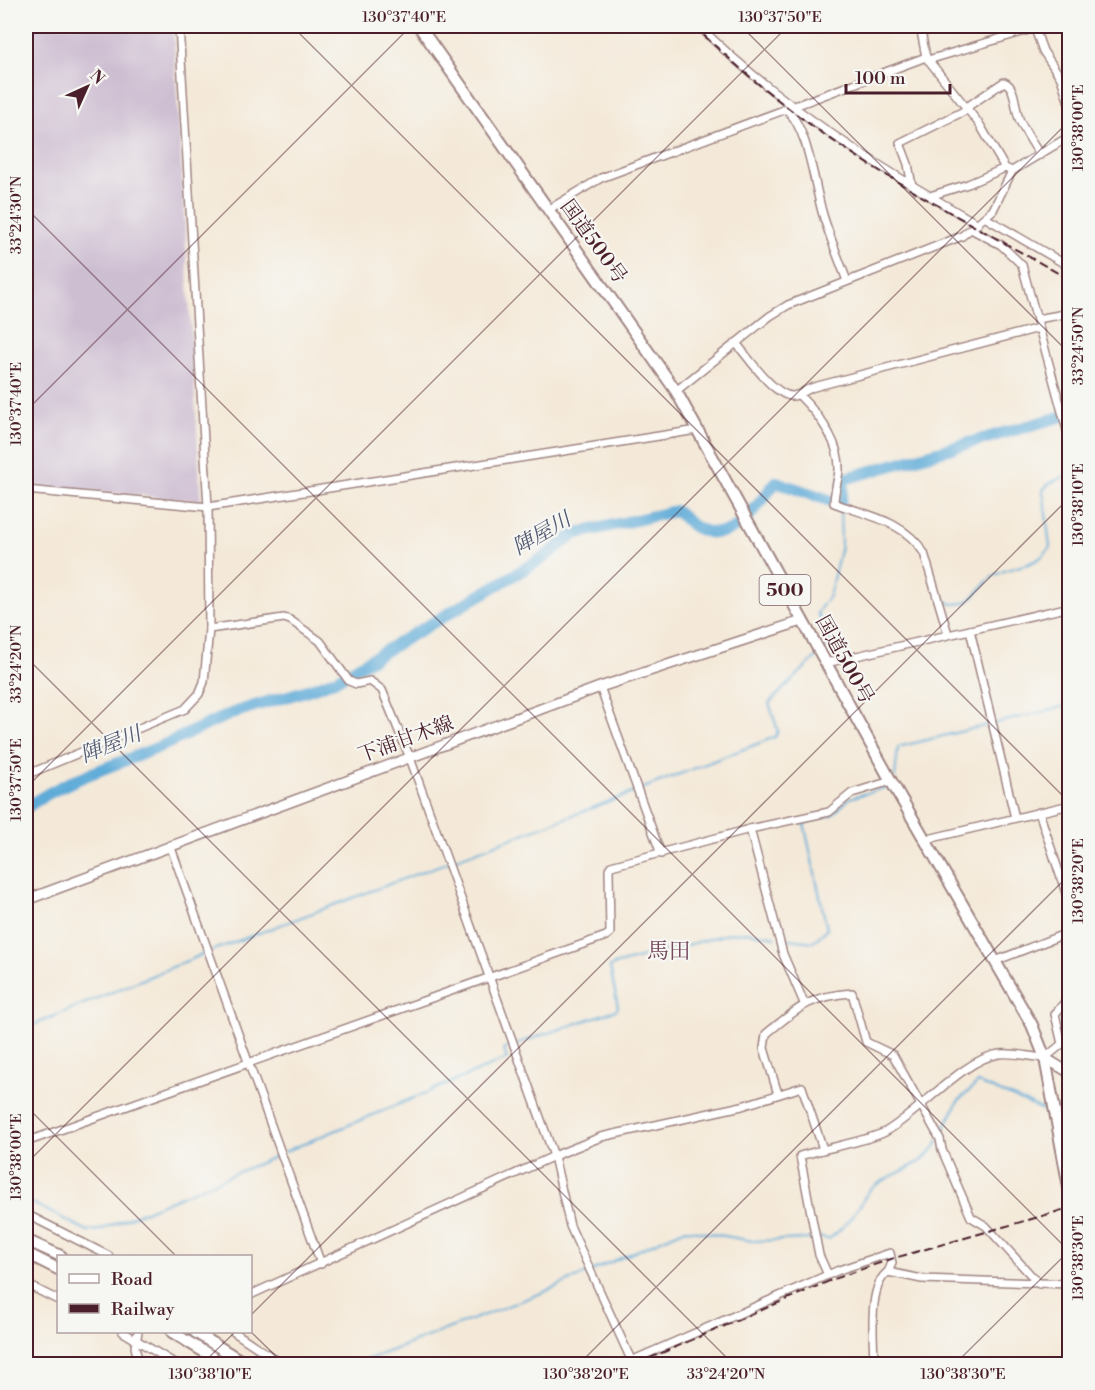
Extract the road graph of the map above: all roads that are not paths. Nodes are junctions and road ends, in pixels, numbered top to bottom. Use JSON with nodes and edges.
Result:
{"nodes":[{"id":1,"x":179,"y":26,"type":"edge"},
{"id":2,"x":419,"y":26,"type":"edge"},
{"id":3,"x":723,"y":26,"type":"edge"},
{"id":4,"x":920,"y":26,"type":"edge"},
{"id":5,"x":1037,"y":26,"type":"edge"},
{"id":6,"x":701,"y":28,"type":"edge"},
{"id":7,"x":927,"y":59,"type":"junction"},
{"id":8,"x":1070,"y":106,"type":"edge"},
{"id":9,"x":788,"y":107,"type":"junction"},
{"id":10,"x":968,"y":108,"type":"junction"},
{"id":11,"x":1070,"y":136,"type":"edge"},
{"id":12,"x":1040,"y":155,"type":"junction"},
{"id":13,"x":1008,"y":170,"type":"junction"},
{"id":14,"x":912,"y":186,"type":"junction"},
{"id":15,"x":930,"y":196,"type":"junction"},
{"id":16,"x":548,"y":210,"type":"junction"},
{"id":17,"x":986,"y":218,"type":"junction"},
{"id":18,"x":978,"y":224,"type":"junction"},
{"id":19,"x":971,"y":229,"type":"junction"},
{"id":20,"x":1070,"y":267,"type":"edge"},
{"id":21,"x":847,"y":280,"type":"junction"},
{"id":22,"x":1070,"y":313,"type":"edge"},
{"id":23,"x":1037,"y":319,"type":"junction"},
{"id":24,"x":1040,"y":327,"type":"junction"},
{"id":25,"x":736,"y":343,"type":"junction"},
{"id":26,"x":676,"y":391,"type":"junction"},
{"id":27,"x":799,"y":395,"type":"junction"},
{"id":28,"x":697,"y":430,"type":"junction"},
{"id":29,"x":1070,"y":441,"type":"edge"},
{"id":30,"x":26,"y":490,"type":"edge"},
{"id":31,"x":208,"y":507,"type":"junction"},
{"id":32,"x":1070,"y":607,"type":"edge"},
{"id":33,"x":802,"y":621,"type":"junction"},
{"id":34,"x":209,"y":629,"type":"junction"},
{"id":35,"x":970,"y":630,"type":"junction"},
{"id":36,"x":948,"y":634,"type":"junction"},
{"id":37,"x":826,"y":663,"type":"junction"},
{"id":38,"x":600,"y":687,"type":"junction"},
{"id":39,"x":410,"y":758,"type":"junction"},
{"id":40,"x":26,"y":775,"type":"edge"},
{"id":41,"x":891,"y":781,"type":"junction"},
{"id":42,"x":1070,"y":805,"type":"edge"},
{"id":43,"x":1038,"y":812,"type":"junction"},
{"id":44,"x":1015,"y":818,"type":"junction"},
{"id":45,"x":750,"y":829,"type":"junction"},
{"id":46,"x":924,"y":840,"type":"junction"},
{"id":47,"x":170,"y":845,"type":"junction"},
{"id":48,"x":661,"y":854,"type":"junction"},
{"id":49,"x":26,"y":900,"type":"edge"},
{"id":50,"x":1070,"y":905,"type":"edge"},
{"id":51,"x":1070,"y":932,"type":"edge"},
{"id":52,"x":995,"y":961,"type":"junction"},
{"id":53,"x":490,"y":977,"type":"junction"},
{"id":54,"x":1070,"y":996,"type":"edge"},
{"id":55,"x":804,"y":1003,"type":"junction"},
{"id":56,"x":1066,"y":1043,"type":"edge"},
{"id":57,"x":1045,"y":1058,"type":"junction"},
{"id":58,"x":249,"y":1064,"type":"junction"},
{"id":59,"x":1070,"y":1073,"type":"edge"},
{"id":60,"x":778,"y":1094,"type":"junction"},
{"id":61,"x":921,"y":1107,"type":"junction"},
{"id":62,"x":26,"y":1142,"type":"edge"},
{"id":63,"x":823,"y":1149,"type":"junction"},
{"id":64,"x":554,"y":1156,"type":"junction"},
{"id":65,"x":1070,"y":1193,"type":"edge"},
{"id":66,"x":26,"y":1214,"type":"edge"},
{"id":67,"x":26,"y":1240,"type":"edge"},
{"id":68,"x":26,"y":1253,"type":"edge"},
{"id":69,"x":57,"y":1255,"type":"edge"},
{"id":70,"x":105,"y":1255,"type":"edge"},
{"id":71,"x":321,"y":1264,"type":"junction"},
{"id":72,"x":57,"y":1268,"type":"edge"},
{"id":73,"x":888,"y":1272,"type":"junction"},
{"id":74,"x":828,"y":1275,"type":"junction"},
{"id":75,"x":26,"y":1284,"type":"edge"},
{"id":76,"x":1039,"y":1284,"type":"junction"},
{"id":77,"x":1070,"y":1284,"type":"edge"},
{"id":78,"x":252,"y":1294,"type":"edge"},
{"id":79,"x":57,"y":1300,"type":"edge"},
{"id":80,"x":174,"y":1333,"type":"edge"},
{"id":81,"x":197,"y":1333,"type":"edge"},
{"id":82,"x":235,"y":1333,"type":"edge"},
{"id":83,"x":136,"y":1335,"type":"edge"},
{"id":84,"x":632,"y":1363,"type":"edge"},
{"id":85,"x":139,"y":1365,"type":"edge"},
{"id":86,"x":176,"y":1365,"type":"edge"},
{"id":87,"x":224,"y":1365,"type":"edge"},
{"id":88,"x":246,"y":1365,"type":"edge"},
{"id":89,"x":282,"y":1365,"type":"edge"},
{"id":90,"x":874,"y":1365,"type":"edge"}],
"edges":[{"from":1,"to":31,"type":"street"},
{"from":2,"to":16,"type":"highway","name":"国道500号","number":"500"},
{"from":3,"to":6,"type":"street"},
{"from":4,"to":7,"type":"street"},
{"from":5,"to":7,"type":"street"},
{"from":5,"to":8,"type":"street"},
{"from":6,"to":9,"type":"street"},
{"from":7,"to":9,"type":"street"},
{"from":7,"to":10,"type":"street"},
{"from":9,"to":14,"type":"street"},
{"from":9,"to":16,"type":"street"},
{"from":9,"to":21,"type":"street"},
{"from":10,"to":12,"type":"street"},
{"from":10,"to":13,"type":"street"},
{"from":10,"to":14,"type":"street"},
{"from":11,"to":12,"type":"street"},
{"from":12,"to":13,"type":"street"},
{"from":13,"to":15,"type":"street"},
{"from":13,"to":17,"type":"street"},
{"from":14,"to":15,"type":"street"},
{"from":15,"to":18,"type":"street"},
{"from":16,"to":26,"type":"highway","name":"国道500号","number":"500"},
{"from":17,"to":18,"type":"street"},
{"from":17,"to":20,"type":"street"},
{"from":18,"to":19,"type":"street"},
{"from":19,"to":21,"type":"street"},
{"from":19,"to":23,"type":"street"},
{"from":21,"to":25,"type":"street"},
{"from":22,"to":23,"type":"street"},
{"from":23,"to":24,"type":"street"},
{"from":24,"to":27,"type":"street"},
{"from":24,"to":29,"type":"street"},
{"from":25,"to":26,"type":"street"},
{"from":25,"to":27,"type":"street"},
{"from":26,"to":28,"type":"highway","name":"国道500号","number":"500"},
{"from":27,"to":36,"type":"street"},
{"from":28,"to":31,"type":"street"},
{"from":28,"to":33,"type":"highway","name":"国道500号","number":"500"},
{"from":30,"to":31,"type":"street"},
{"from":31,"to":34,"type":"street"},
{"from":32,"to":35,"type":"street"},
{"from":33,"to":37,"type":"highway","name":"国道500号","number":"500"},
{"from":33,"to":38,"type":"main road","name":"下浦甘木線"},
{"from":34,"to":39,"type":"street"},
{"from":34,"to":40,"type":"street"},
{"from":35,"to":36,"type":"street"},
{"from":35,"to":44,"type":"street"},
{"from":36,"to":37,"type":"street"},
{"from":37,"to":41,"type":"highway","name":"国道500号","number":"500"},
{"from":38,"to":39,"type":"main road","name":"下浦甘木線"},
{"from":38,"to":48,"type":"street"},
{"from":39,"to":47,"type":"main road","name":"下浦甘木線"},
{"from":39,"to":53,"type":"street"},
{"from":41,"to":45,"type":"street"},
{"from":41,"to":46,"type":"highway","name":"国道500号","number":"500"},
{"from":42,"to":43,"type":"street"},
{"from":43,"to":44,"type":"street"},
{"from":43,"to":50,"type":"street"},
{"from":44,"to":46,"type":"street"},
{"from":45,"to":48,"type":"street"},
{"from":45,"to":55,"type":"street"},
{"from":46,"to":52,"type":"highway","name":"国道500号","number":"500"},
{"from":47,"to":49,"type":"main road","name":"下浦甘木線"},
{"from":47,"to":58,"type":"street"},
{"from":48,"to":53,"type":"street"},
{"from":51,"to":52,"type":"street"},
{"from":52,"to":57,"type":"highway","name":"国道500号","number":"500"},
{"from":53,"to":58,"type":"street"},
{"from":53,"to":64,"type":"street"},
{"from":54,"to":56,"type":"street"},
{"from":55,"to":60,"type":"street"},
{"from":55,"to":61,"type":"street"},
{"from":56,"to":57,"type":"street"},
{"from":57,"to":59,"type":"main road"},
{"from":57,"to":61,"type":"street"},
{"from":57,"to":65,"type":"highway","name":"国道500号","number":"500"},
{"from":58,"to":62,"type":"street"},
{"from":58,"to":71,"type":"street"},
{"from":60,"to":63,"type":"street"},
{"from":60,"to":64,"type":"street"},
{"from":61,"to":63,"type":"street"},
{"from":61,"to":76,"type":"street"},
{"from":63,"to":74,"type":"street"},
{"from":64,"to":71,"type":"street"},
{"from":64,"to":84,"type":"street"},
{"from":66,"to":70,"type":"street"},
{"from":67,"to":69,"type":"highway"},
{"from":68,"to":72,"type":"highway"},
{"from":71,"to":78,"type":"street"},
{"from":73,"to":74,"type":"street"},
{"from":73,"to":76,"type":"street"},
{"from":73,"to":90,"type":"street"},
{"from":74,"to":84,"type":"street"},
{"from":75,"to":79,"type":"street"},
{"from":76,"to":77,"type":"street"},
{"from":80,"to":87,"type":"highway"},
{"from":81,"to":88,"type":"highway"},
{"from":82,"to":89,"type":"street"},
{"from":83,"to":85,"type":"street"},
{"from":83,"to":86,"type":"street"}]}
